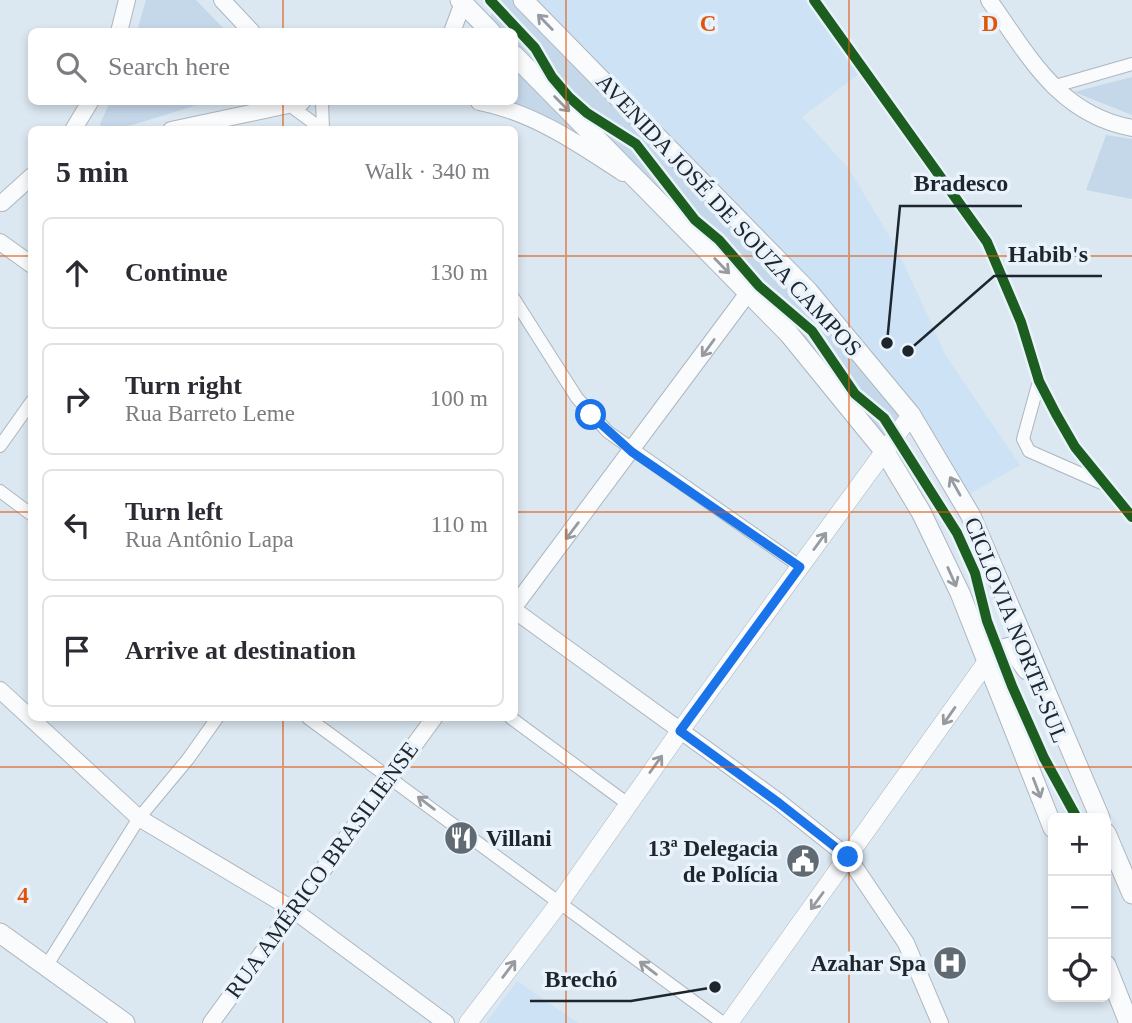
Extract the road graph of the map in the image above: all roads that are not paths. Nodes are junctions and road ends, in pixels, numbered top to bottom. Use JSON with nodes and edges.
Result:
{"nodes":[{"id":1,"x":127,"y":0,"type":"edge"},
{"id":2,"x":222,"y":0,"type":"edge"},
{"id":3,"x":523,"y":0,"type":"edge"},
{"id":4,"x":814,"y":0,"type":"edge"},
{"id":5,"x":989,"y":0,"type":"edge"},
{"id":6,"x":462,"y":1,"type":"edge"},
{"id":7,"x":120,"y":28,"type":"edge"},
{"id":8,"x":248,"y":28,"type":"edge"},
{"id":9,"x":453,"y":28,"type":"edge"},
{"id":10,"x":487,"y":28,"type":"edge"},
{"id":11,"x":518,"y":59,"type":"edge"},
{"id":12,"x":1132,"y":64,"type":"edge"},
{"id":13,"x":1052,"y":87,"type":"junction"},
{"id":14,"x":258,"y":105,"type":"edge"},
{"id":15,"x":285,"y":105,"type":"edge"},
{"id":16,"x":297,"y":105,"type":"edge"},
{"id":17,"x":322,"y":105,"type":"edge"},
{"id":18,"x":490,"y":105,"type":"edge"},
{"id":19,"x":88,"y":106,"type":"edge"},
{"id":20,"x":246,"y":113,"type":"junction"},
{"id":21,"x":76,"y":126,"type":"edge"},
{"id":22,"x":89,"y":126,"type":"edge"},
{"id":23,"x":189,"y":126,"type":"edge"},
{"id":24,"x":320,"y":126,"type":"edge"},
{"id":25,"x":323,"y":126,"type":"edge"},
{"id":26,"x":1132,"y":128,"type":"edge"},
{"id":27,"x":28,"y":179,"type":"edge"},
{"id":28,"x":646,"y":188,"type":"junction"},
{"id":29,"x":28,"y":190,"type":"edge"},
{"id":30,"x":1,"y":203,"type":"edge"},
{"id":31,"x":0,"y":242,"type":"edge"},
{"id":32,"x":28,"y":262,"type":"edge"},
{"id":33,"x":748,"y":293,"type":"junction"},
{"id":34,"x":518,"y":305,"type":"edge"},
{"id":35,"x":1039,"y":381,"type":"junction"},
{"id":36,"x":28,"y":407,"type":"edge"},
{"id":37,"x":911,"y":415,"type":"junction"},
{"id":38,"x":0,"y":446,"type":"edge"},
{"id":39,"x":632,"y":452,"type":"junction"},
{"id":40,"x":885,"y":452,"type":"junction"},
{"id":41,"x":1107,"y":485,"type":"junction"},
{"id":42,"x":0,"y":491,"type":"edge"},
{"id":43,"x":28,"y":512,"type":"edge"},
{"id":44,"x":1132,"y":517,"type":"edge"},
{"id":45,"x":800,"y":567,"type":"junction"},
{"id":46,"x":518,"y":604,"type":"edge"},
{"id":47,"x":518,"y":612,"type":"edge"},
{"id":48,"x":988,"y":660,"type":"junction"},
{"id":49,"x":0,"y":690,"type":"edge"},
{"id":50,"x":28,"y":716,"type":"edge"},
{"id":51,"x":34,"y":721,"type":"edge"},
{"id":52,"x":215,"y":721,"type":"edge"},
{"id":53,"x":312,"y":721,"type":"edge"},
{"id":54,"x":432,"y":721,"type":"edge"},
{"id":55,"x":515,"y":721,"type":"edge"},
{"id":56,"x":680,"y":731,"type":"junction"},
{"id":57,"x":1069,"y":744,"type":"junction"},
{"id":58,"x":390,"y":776,"type":"junction"},
{"id":59,"x":628,"y":804,"type":"junction"},
{"id":60,"x":1098,"y":813,"type":"edge"},
{"id":61,"x":1048,"y":815,"type":"edge"},
{"id":62,"x":139,"y":818,"type":"junction"},
{"id":63,"x":1111,"y":845,"type":"edge"},
{"id":64,"x":848,"y":857,"type":"junction"},
{"id":65,"x":1132,"y":894,"type":"edge"},
{"id":66,"x":560,"y":902,"type":"junction"},
{"id":67,"x":292,"y":909,"type":"junction"},
{"id":68,"x":0,"y":933,"type":"edge"},
{"id":69,"x":47,"y":965,"type":"junction"},
{"id":70,"x":1111,"y":977,"type":"edge"},
{"id":71,"x":1130,"y":1022,"type":"edge"},
{"id":72,"x":125,"y":1023,"type":"edge"},
{"id":73,"x":211,"y":1023,"type":"edge"},
{"id":74,"x":446,"y":1023,"type":"edge"},
{"id":75,"x":468,"y":1023,"type":"edge"},
{"id":76,"x":723,"y":1023,"type":"edge"},
{"id":77,"x":729,"y":1023,"type":"edge"},
{"id":78,"x":940,"y":1023,"type":"edge"}],
"edges":[{"from":1,"to":7,"type":"street"},
{"from":2,"to":8,"type":"street"},
{"from":37,"to":3,"type":"main road","name":"AVENIDA JOSÉ DE SOUZA CAMPOS","one_way":true},
{"from":4,"to":35,"type":"street"},
{"from":5,"to":13,"type":"street"},
{"from":6,"to":9,"type":"street"},
{"from":6,"to":10,"type":"main road"},
{"from":11,"to":28,"type":"main road","name":"AVENIDA JOSÉ DE SOUZA CAMPOS","one_way":true},
{"from":12,"to":13,"type":"street"},
{"from":13,"to":26,"type":"street"},
{"from":14,"to":20,"type":"street"},
{"from":15,"to":20,"type":"street"},
{"from":16,"to":24,"type":"street"},
{"from":17,"to":25,"type":"street"},
{"from":18,"to":28,"type":"street"},
{"from":19,"to":21,"type":"street"},
{"from":19,"to":22,"type":"street"},
{"from":20,"to":23,"type":"street"},
{"from":27,"to":30,"type":"street"},
{"from":28,"to":33,"type":"main road","name":"AVENIDA JOSÉ DE SOUZA CAMPOS","one_way":true},
{"from":29,"to":30,"type":"street"},
{"from":31,"to":32,"type":"street"},
{"from":33,"to":39,"type":"street","one_way":true},
{"from":33,"to":40,"type":"main road","name":"AVENIDA JOSÉ DE SOUZA CAMPOS"},
{"from":34,"to":39,"type":"street"},
{"from":35,"to":41,"type":"street"},
{"from":35,"to":41,"type":"street"},
{"from":36,"to":38,"type":"street"},
{"from":37,"to":40,"type":"main road"},
{"from":57,"to":37,"type":"main road","name":"AVENIDA JOSÉ DE SOUZA CAMPOS","one_way":true},
{"from":39,"to":45,"type":"street"},
{"from":39,"to":46,"type":"street","one_way":true},
{"from":45,"to":40,"type":"main road","one_way":true},
{"from":40,"to":48,"type":"main road","name":"AVENIDA JOSÉ DE SOUZA CAMPOS","one_way":true},
{"from":41,"to":44,"type":"street"},
{"from":42,"to":43,"type":"street"},
{"from":45,"to":56,"type":"main road"},
{"from":47,"to":56,"type":"street"},
{"from":48,"to":57,"type":"main road"},
{"from":48,"to":61,"type":"main road","name":"AVENIDA JOSÉ DE SOUZA CAMPOS","one_way":true},
{"from":48,"to":64,"type":"main road","one_way":true},
{"from":49,"to":50,"type":"street"},
{"from":51,"to":62,"type":"street"},
{"from":52,"to":62,"type":"street"},
{"from":53,"to":58,"type":"street"},
{"from":54,"to":58,"type":"street","name":"RUA AMÉRICO BRASILIENSE"},
{"from":55,"to":59,"type":"street"},
{"from":59,"to":56,"type":"main road","one_way":true},
{"from":56,"to":64,"type":"street"},
{"from":57,"to":60,"type":"main road","name":"AVENIDA JOSÉ DE SOUZA CAMPOS"},
{"from":66,"to":58,"type":"street","one_way":true},
{"from":58,"to":67,"type":"street","name":"RUA AMÉRICO BRASILIENSE"},
{"from":59,"to":66,"type":"main road"},
{"from":62,"to":67,"type":"street"},
{"from":62,"to":69,"type":"street"},
{"from":63,"to":65,"type":"main road"},
{"from":64,"to":77,"type":"main road","one_way":true},
{"from":64,"to":78,"type":"street"},
{"from":75,"to":66,"type":"main road","one_way":true},
{"from":76,"to":66,"type":"street","one_way":true},
{"from":67,"to":73,"type":"street","name":"RUA AMÉRICO BRASILIENSE"},
{"from":67,"to":74,"type":"street"},
{"from":68,"to":69,"type":"main road"},
{"from":69,"to":72,"type":"main road"},
{"from":70,"to":71,"type":"main road"}]}
